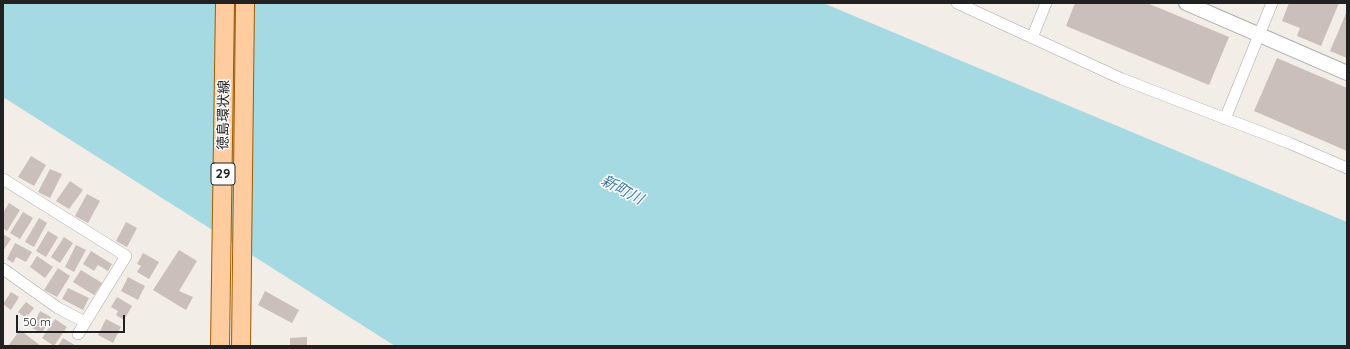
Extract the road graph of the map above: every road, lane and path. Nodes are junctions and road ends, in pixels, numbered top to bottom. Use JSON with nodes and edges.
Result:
{"nodes":[{"id":1,"x":225,"y":3,"type":"edge"},
{"id":2,"x":246,"y":3,"type":"edge"},
{"id":3,"x":957,"y":3,"type":"edge"},
{"id":4,"x":1046,"y":3,"type":"edge"},
{"id":5,"x":1186,"y":3,"type":"edge"},
{"id":6,"x":1272,"y":3,"type":"edge"},
{"id":7,"x":1260,"y":35,"type":"junction"},
{"id":8,"x":1032,"y":38,"type":"junction"},
{"id":9,"x":1347,"y":73,"type":"edge"},
{"id":10,"x":1225,"y":119,"type":"junction"},
{"id":11,"x":1347,"y":168,"type":"edge"},
{"id":12,"x":3,"y":179,"type":"edge"},
{"id":13,"x":3,"y":269,"type":"edge"},
{"id":14,"x":85,"y":322,"type":"junction"},
{"id":15,"x":78,"y":334,"type":"dead end"},
{"id":16,"x":220,"y":346,"type":"edge"},
{"id":17,"x":241,"y":346,"type":"edge"}],
"edges":[{"from":1,"to":16,"type":"main road","name":"徳島環状線","number":"29"},
{"from":2,"to":17,"type":"main road","name":"徳島環状線","number":"29"},
{"from":3,"to":8,"type":"street"},
{"from":4,"to":8,"type":"street"},
{"from":5,"to":7,"type":"street"},
{"from":6,"to":7,"type":"street"},
{"from":7,"to":9,"type":"street"},
{"from":7,"to":10,"type":"street"},
{"from":8,"to":10,"type":"street"},
{"from":10,"to":11,"type":"street"},
{"from":12,"to":14,"type":"street"},
{"from":13,"to":14,"type":"street"},
{"from":14,"to":15,"type":"street"}]}
